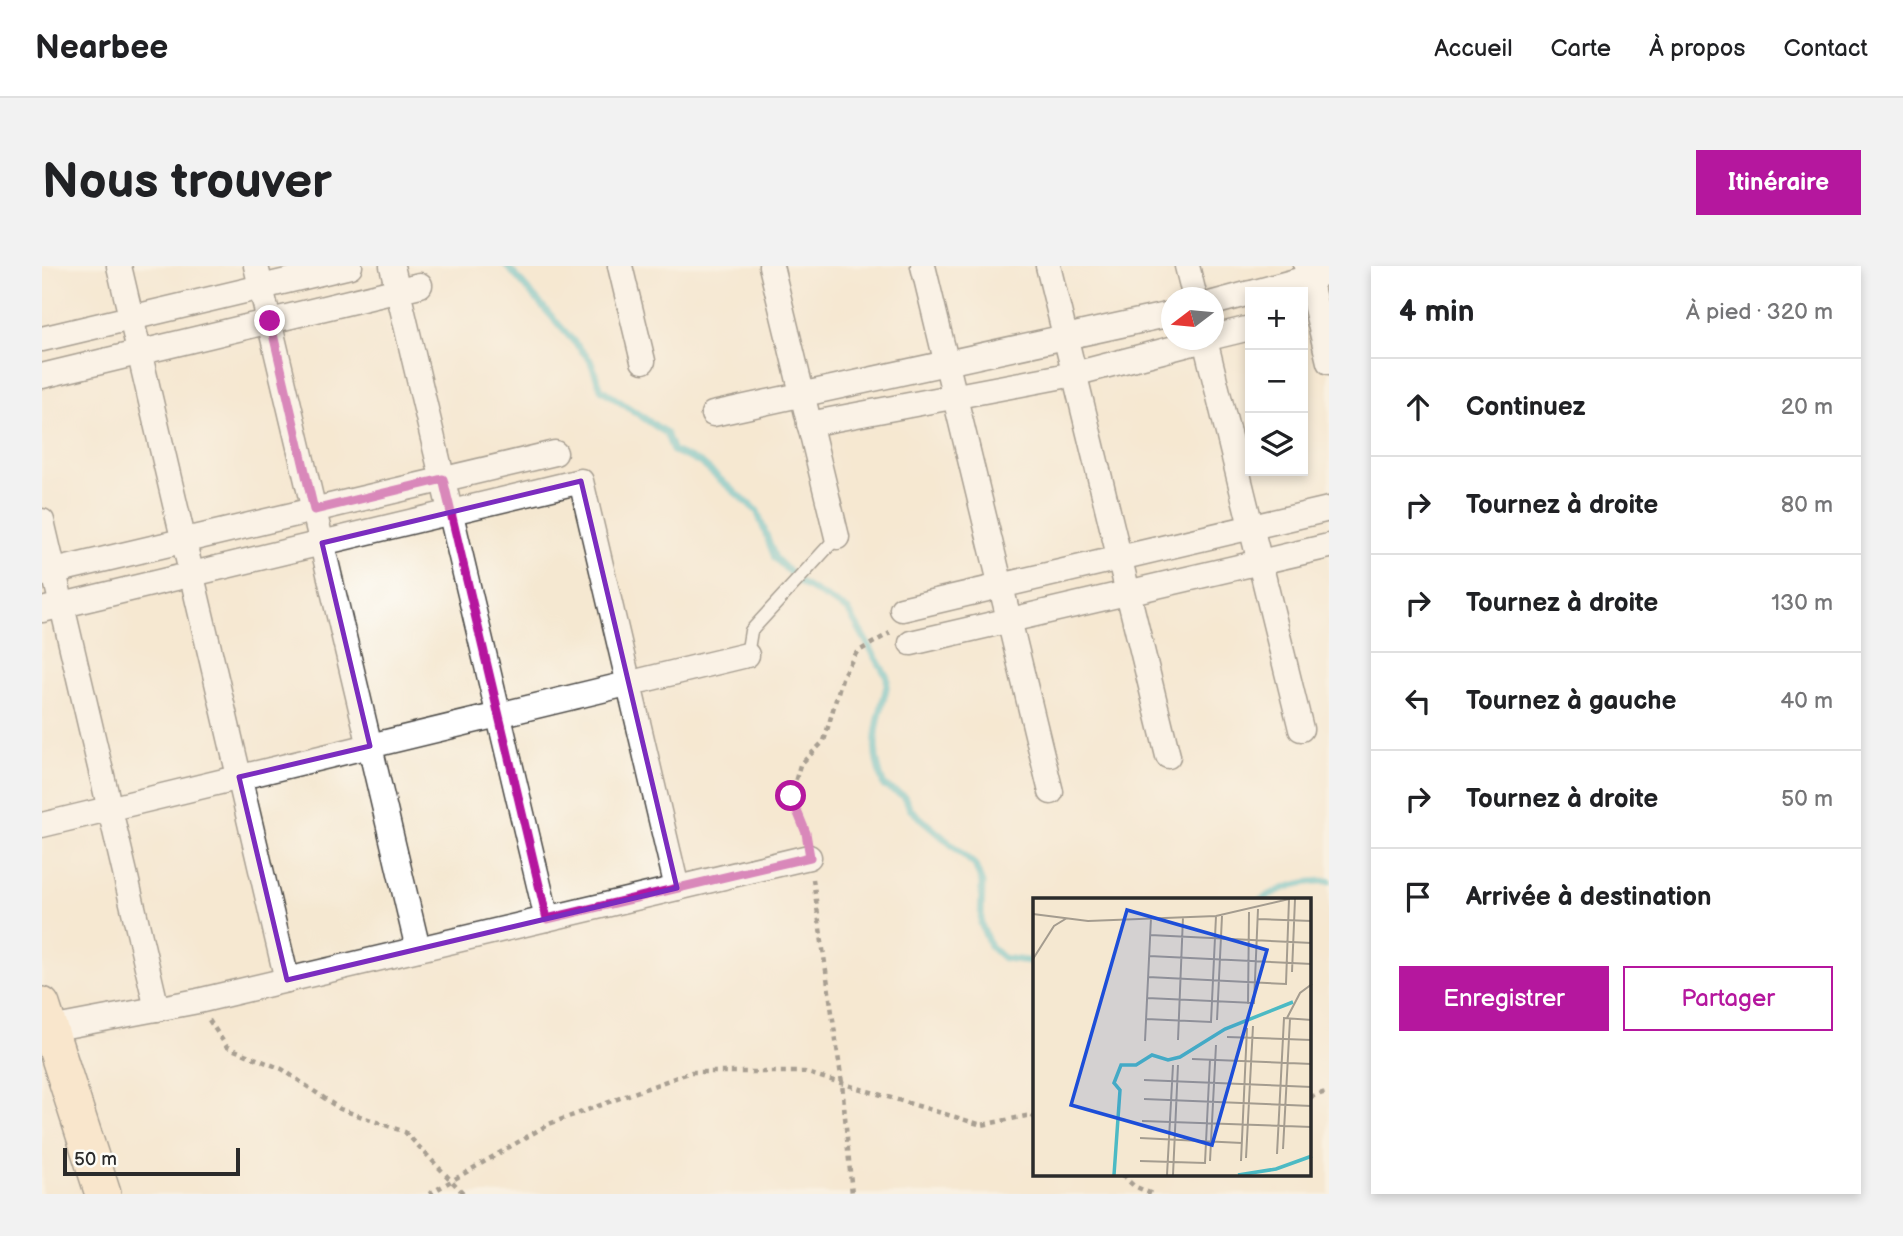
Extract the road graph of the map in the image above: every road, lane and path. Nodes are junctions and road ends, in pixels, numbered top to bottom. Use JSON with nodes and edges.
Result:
{"nodes":[{"id":1,"x":119,"y":266,"type":"edge"},
{"id":2,"x":350,"y":266,"type":"edge"},
{"id":3,"x":392,"y":266,"type":"edge"},
{"id":4,"x":620,"y":266,"type":"edge"},
{"id":5,"x":771,"y":266,"type":"edge"},
{"id":6,"x":923,"y":266,"type":"edge"},
{"id":7,"x":1048,"y":266,"type":"edge"},
{"id":8,"x":1187,"y":266,"type":"edge"},
{"id":9,"x":1315,"y":272,"type":"edge"},
{"id":10,"x":259,"y":277,"type":"edge"},
{"id":11,"x":1192,"y":287,"type":"edge"},
{"id":12,"x":1270,"y":287,"type":"edge"},
{"id":13,"x":409,"y":288,"type":"junction"},
{"id":14,"x":1245,"y":295,"type":"edge"},
{"id":15,"x":1224,"y":300,"type":"edge"},
{"id":16,"x":1316,"y":311,"type":"edge"},
{"id":17,"x":1161,"y":316,"type":"edge"},
{"id":18,"x":131,"y":318,"type":"junction"},
{"id":19,"x":270,"y":321,"type":"junction"},
{"id":20,"x":1245,"y":329,"type":"edge"},
{"id":21,"x":1224,"y":334,"type":"edge"},
{"id":22,"x":1065,"y":337,"type":"junction"},
{"id":23,"x":42,"y":339,"type":"edge"},
{"id":24,"x":1166,"y":350,"type":"edge"},
{"id":25,"x":1207,"y":350,"type":"edge"},
{"id":26,"x":139,"y":353,"type":"junction"},
{"id":27,"x":643,"y":361,"type":"dead end"},
{"id":28,"x":1329,"y":362,"type":"edge"},
{"id":29,"x":947,"y":363,"type":"junction"},
{"id":30,"x":1074,"y":374,"type":"junction"},
{"id":31,"x":42,"y":376,"type":"edge"},
{"id":32,"x":802,"y":394,"type":"junction"},
{"id":33,"x":955,"y":396,"type":"junction"},
{"id":34,"x":713,"y":414,"type":"dead end"},
{"id":35,"x":809,"y":424,"type":"junction"},
{"id":36,"x":555,"y":453,"type":"dead end"},
{"id":37,"x":443,"y":479,"type":"junction"},
{"id":38,"x":1329,"y":509,"type":"edge"},
{"id":39,"x":314,"y":510,"type":"junction"},
{"id":40,"x":451,"y":513,"type":"junction"},
{"id":41,"x":42,"y":521,"type":"edge"},
{"id":42,"x":1251,"y":527,"type":"junction"},
{"id":43,"x":837,"y":537,"type":"joint"},
{"id":44,"x":183,"y":540,"type":"junction"},
{"id":45,"x":322,"y":543,"type":"junction"},
{"id":46,"x":1329,"y":546,"type":"edge"},
{"id":47,"x":1119,"y":558,"type":"junction"},
{"id":48,"x":1260,"y":562,"type":"junction"},
{"id":49,"x":48,"y":572,"type":"edge"},
{"id":50,"x":192,"y":575,"type":"junction"},
{"id":51,"x":1001,"y":586,"type":"junction"},
{"id":52,"x":1128,"y":593,"type":"junction"},
{"id":53,"x":52,"y":608,"type":"edge"},
{"id":54,"x":902,"y":608,"type":"dead end"},
{"id":55,"x":1010,"y":621,"type":"junction"},
{"id":56,"x":911,"y":643,"type":"joint"},
{"id":57,"x":747,"y":654,"type":"joint"},
{"id":58,"x":629,"y":683,"type":"junction"},
{"id":59,"x":499,"y":714,"type":"junction"},
{"id":60,"x":1301,"y":729,"type":"dead end"},
{"id":61,"x":370,"y":746,"type":"junction"},
{"id":62,"x":1168,"y":756,"type":"dead end"},
{"id":63,"x":239,"y":777,"type":"junction"},
{"id":64,"x":1051,"y":792,"type":"dead end"},
{"id":65,"x":110,"y":808,"type":"junction"},
{"id":66,"x":42,"y":825,"type":"edge"},
{"id":67,"x":810,"y":857,"type":"junction"},
{"id":68,"x":677,"y":888,"type":"junction"},
{"id":69,"x":547,"y":919,"type":"junction"},
{"id":70,"x":418,"y":949,"type":"junction"},
{"id":71,"x":287,"y":980,"type":"junction"},
{"id":72,"x":198,"y":1001,"type":"junction"},
{"id":73,"x":158,"y":1009,"type":"junction"},
{"id":74,"x":46,"y":1017,"type":"edge"},
{"id":75,"x":842,"y":1083,"type":"junction"},
{"id":76,"x":1329,"y":1091,"type":"edge"},
{"id":77,"x":1311,"y":1097,"type":"edge"},
{"id":78,"x":1033,"y":1116,"type":"edge"},
{"id":79,"x":1124,"y":1177,"type":"edge"},
{"id":80,"x":452,"y":1179,"type":"junction"},
{"id":81,"x":103,"y":1194,"type":"edge"},
{"id":82,"x":429,"y":1194,"type":"edge"},
{"id":83,"x":464,"y":1194,"type":"edge"},
{"id":84,"x":852,"y":1194,"type":"edge"},
{"id":85,"x":1152,"y":1194,"type":"edge"}],
"edges":[{"from":1,"to":18,"type":"street"},
{"from":2,"to":10,"type":"street"},
{"from":3,"to":13,"type":"street"},
{"from":4,"to":27,"type":"street"},
{"from":5,"to":32,"type":"street"},
{"from":6,"to":29,"type":"street"},
{"from":7,"to":22,"type":"street"},
{"from":8,"to":11,"type":"street"},
{"from":9,"to":12,"type":"street"},
{"from":9,"to":16,"type":"street"},
{"from":10,"to":18,"type":"street"},
{"from":10,"to":19,"type":"street"},
{"from":13,"to":19,"type":"street"},
{"from":13,"to":37,"type":"street"},
{"from":14,"to":15,"type":"street"},
{"from":16,"to":28,"type":"street"},
{"from":17,"to":22,"type":"street"},
{"from":18,"to":23,"type":"street"},
{"from":18,"to":26,"type":"street"},
{"from":19,"to":26,"type":"street"},
{"from":19,"to":39,"type":"street"},
{"from":20,"to":21,"type":"street"},
{"from":22,"to":29,"type":"street"},
{"from":22,"to":30,"type":"street"},
{"from":24,"to":30,"type":"street"},
{"from":25,"to":42,"type":"street"},
{"from":26,"to":31,"type":"street"},
{"from":26,"to":44,"type":"street"},
{"from":29,"to":32,"type":"street"},
{"from":29,"to":33,"type":"street"},
{"from":30,"to":33,"type":"street"},
{"from":30,"to":47,"type":"street"},
{"from":32,"to":34,"type":"street"},
{"from":32,"to":35,"type":"street"},
{"from":33,"to":35,"type":"street"},
{"from":33,"to":51,"type":"street"},
{"from":35,"to":43,"type":"street"},
{"from":36,"to":37,"type":"street"},
{"from":37,"to":39,"type":"street"},
{"from":37,"to":40,"type":"street"},
{"from":38,"to":42,"type":"street"},
{"from":39,"to":44,"type":"street"},
{"from":39,"to":45,"type":"street"},
{"from":40,"to":45,"type":"street"},
{"from":40,"to":58,"type":"street"},
{"from":40,"to":59,"type":"street"},
{"from":41,"to":49,"type":"street"},
{"from":42,"to":47,"type":"street"},
{"from":42,"to":48,"type":"street"},
{"from":43,"to":57,"type":"lane"},
{"from":44,"to":49,"type":"street"},
{"from":44,"to":50,"type":"street"},
{"from":45,"to":50,"type":"street"},
{"from":45,"to":61,"type":"street"},
{"from":46,"to":48,"type":"street"},
{"from":47,"to":51,"type":"street"},
{"from":47,"to":52,"type":"street"},
{"from":48,"to":52,"type":"street"},
{"from":48,"to":60,"type":"street"},
{"from":49,"to":53,"type":"street"},
{"from":50,"to":53,"type":"street"},
{"from":50,"to":63,"type":"street"},
{"from":51,"to":54,"type":"street"},
{"from":51,"to":55,"type":"street"},
{"from":52,"to":55,"type":"street"},
{"from":52,"to":62,"type":"street"},
{"from":53,"to":65,"type":"street"},
{"from":55,"to":56,"type":"street"},
{"from":55,"to":64,"type":"street"},
{"from":56,"to":67,"type":"path"},
{"from":57,"to":58,"type":"street"},
{"from":58,"to":59,"type":"street"},
{"from":58,"to":68,"type":"street"},
{"from":59,"to":61,"type":"street"},
{"from":59,"to":69,"type":"street"},
{"from":61,"to":63,"type":"street"},
{"from":61,"to":70,"type":"street"},
{"from":63,"to":65,"type":"street"},
{"from":63,"to":71,"type":"street"},
{"from":65,"to":66,"type":"street"},
{"from":65,"to":73,"type":"street"},
{"from":67,"to":68,"type":"street"},
{"from":67,"to":75,"type":"path"},
{"from":68,"to":69,"type":"street"},
{"from":69,"to":70,"type":"street"},
{"from":70,"to":71,"type":"street"},
{"from":71,"to":72,"type":"street"},
{"from":72,"to":73,"type":"street"},
{"from":72,"to":80,"type":"path"},
{"from":73,"to":74,"type":"street"},
{"from":74,"to":81,"type":"street"},
{"from":75,"to":78,"type":"path"},
{"from":75,"to":80,"type":"path"},
{"from":75,"to":84,"type":"path"},
{"from":76,"to":77,"type":"path"},
{"from":79,"to":85,"type":"path"},
{"from":80,"to":82,"type":"path"},
{"from":80,"to":83,"type":"path"}]}
